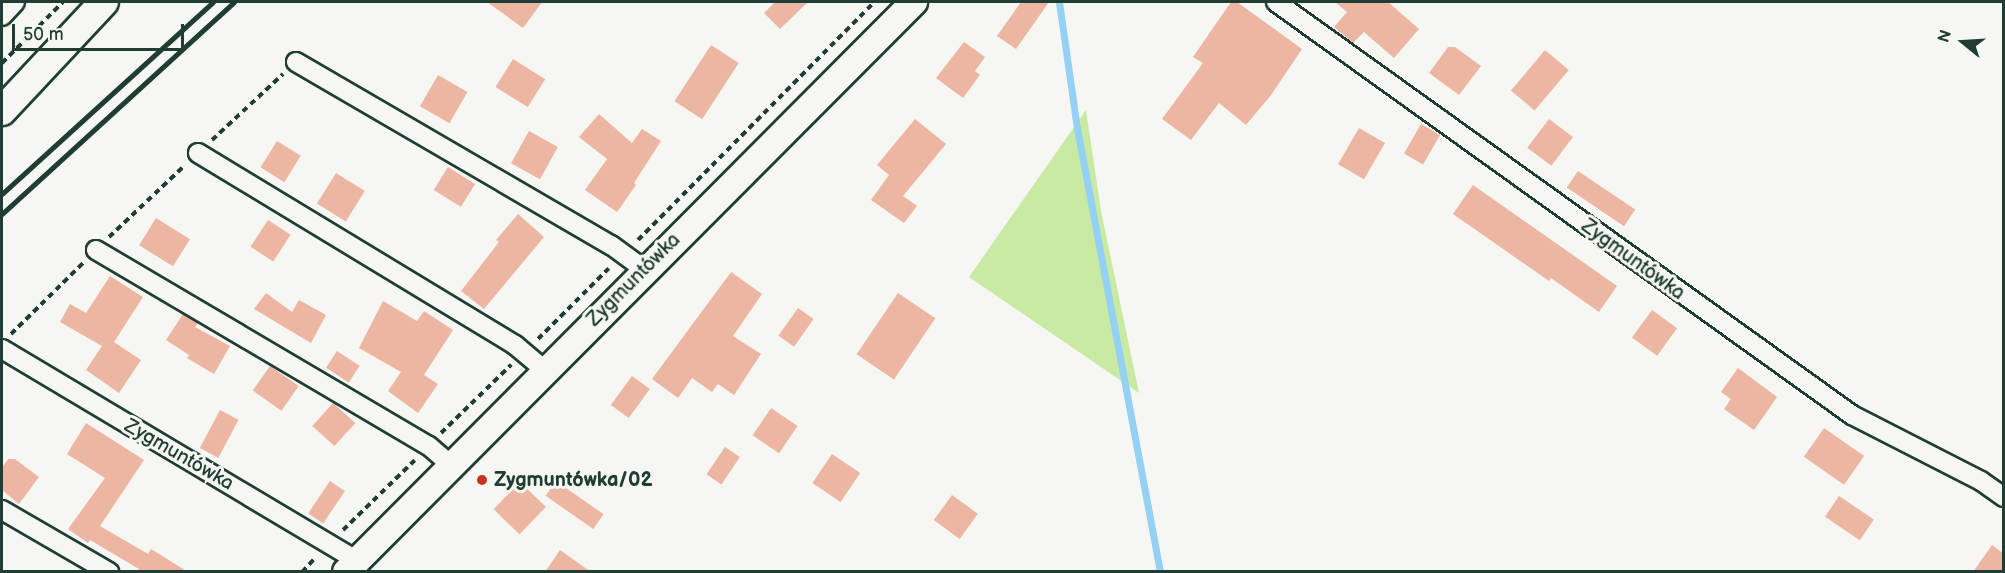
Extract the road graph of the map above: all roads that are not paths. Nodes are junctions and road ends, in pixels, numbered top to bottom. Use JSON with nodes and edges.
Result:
{"nodes":[{"id":1,"x":15,"y":2,"type":"edge"},
{"id":2,"x":914,"y":2,"type":"edge"},
{"id":3,"x":1276,"y":2,"type":"edge"},
{"id":4,"x":94,"y":5,"type":"edge"},
{"id":5,"x":2,"y":16,"type":"edge"},
{"id":6,"x":296,"y":62,"type":"road end"},
{"id":7,"x":2,"y":111,"type":"edge"},
{"id":8,"x":198,"y":153,"type":"road end"},
{"id":9,"x":96,"y":250,"type":"road end"},
{"id":10,"x":645,"y":270,"type":"junction"},
{"id":11,"x":5,"y":342,"type":"edge"},
{"id":12,"x":545,"y":370,"type":"junction"},
{"id":13,"x":453,"y":467,"type":"junction"},
{"id":14,"x":2004,"y":496,"type":"edge"},
{"id":15,"x":2,"y":510,"type":"edge"},
{"id":16,"x":351,"y":566,"type":"edge"},
{"id":17,"x":109,"y":572,"type":"edge"}],
"edges":[{"from":1,"to":5,"type":"street"},
{"from":2,"to":10,"type":"street","name":"Zygmuntówka"},
{"from":3,"to":14,"type":"street","name":"Zygmuntówka"},
{"from":4,"to":7,"type":"main road"},
{"from":6,"to":10,"type":"street"},
{"from":8,"to":12,"type":"street"},
{"from":9,"to":13,"type":"street"},
{"from":10,"to":12,"type":"street","name":"Zygmuntówka"},
{"from":11,"to":16,"type":"street","name":"Zygmuntówka"},
{"from":12,"to":13,"type":"street","name":"Zygmuntówka"},
{"from":13,"to":16,"type":"street","name":"Zygmuntówka"},
{"from":15,"to":17,"type":"street"}]}
